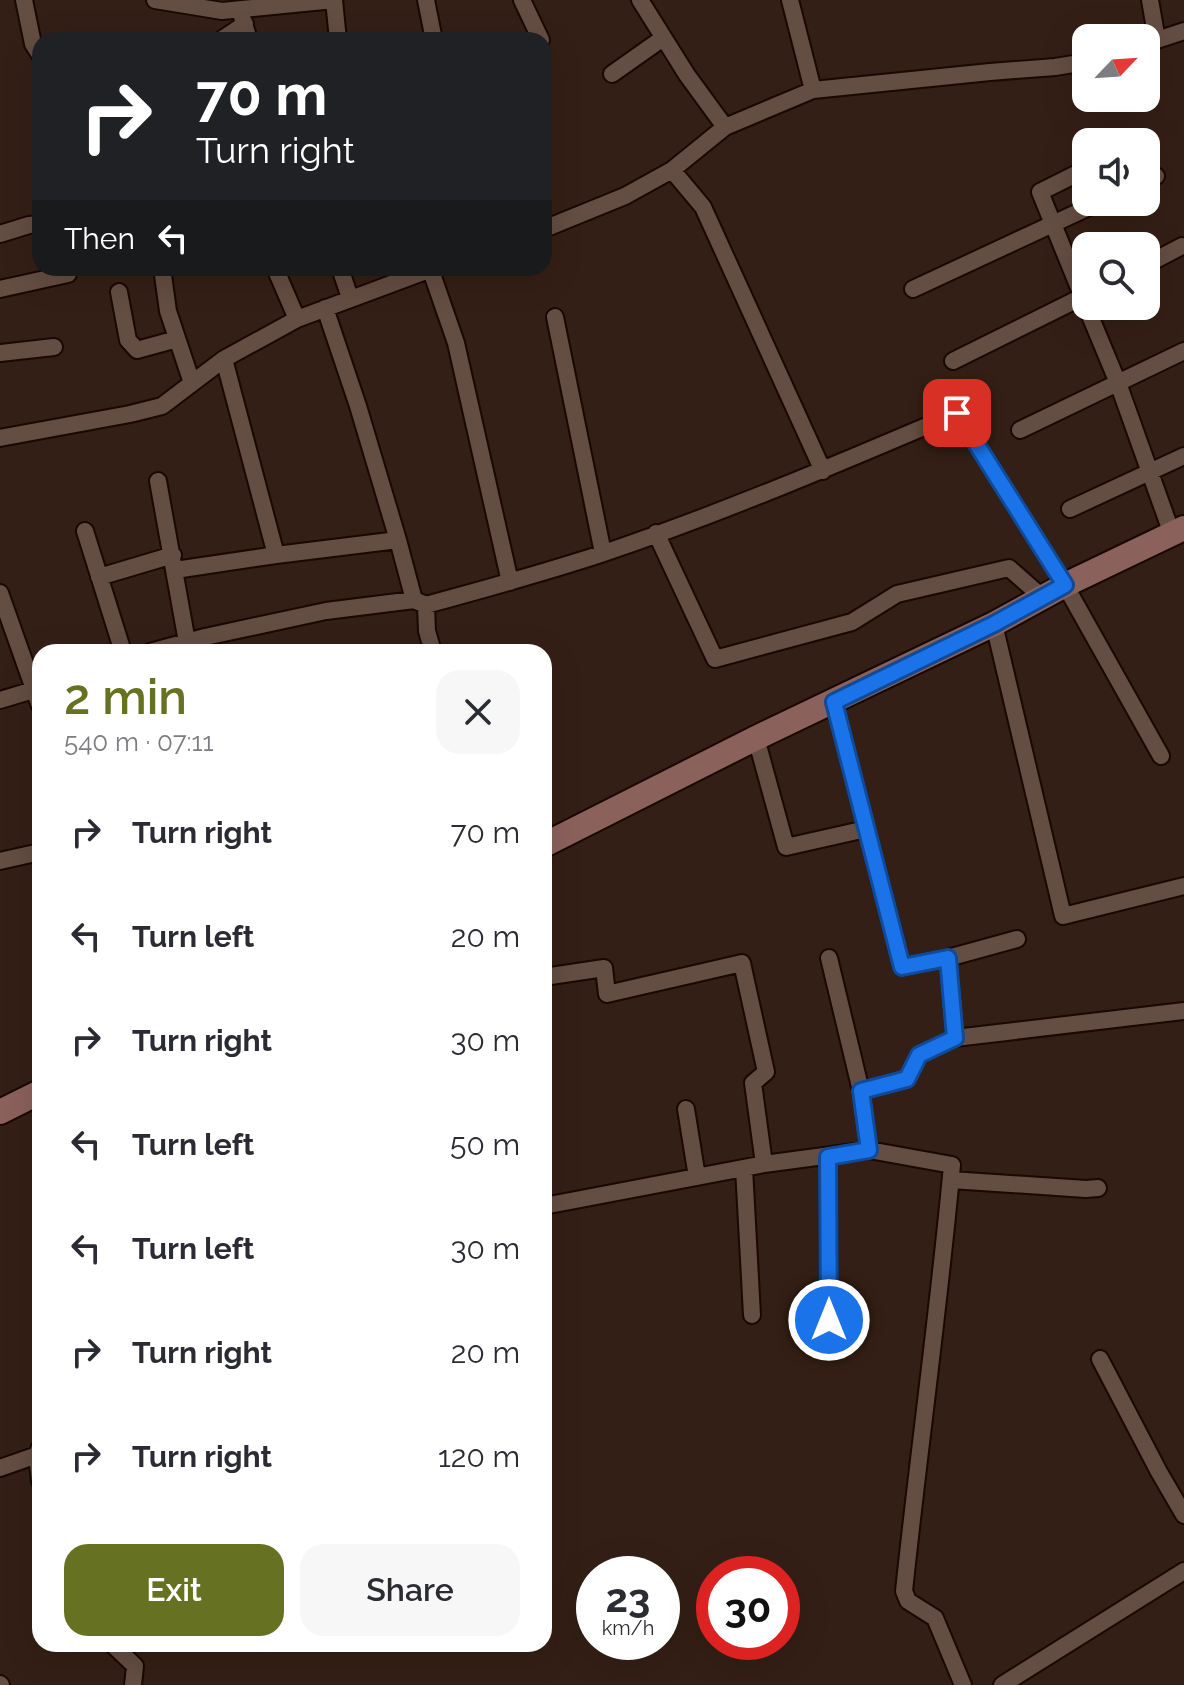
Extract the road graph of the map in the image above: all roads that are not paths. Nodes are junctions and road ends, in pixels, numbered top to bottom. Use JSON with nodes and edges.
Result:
{"nodes":[{"id":1,"x":24,"y":0,"type":"edge"},
{"id":2,"x":155,"y":0,"type":"edge"},
{"id":3,"x":334,"y":0,"type":"edge"},
{"id":4,"x":426,"y":0,"type":"edge"},
{"id":5,"x":522,"y":0,"type":"edge"},
{"id":6,"x":640,"y":0,"type":"edge"},
{"id":7,"x":790,"y":0,"type":"edge"},
{"id":8,"x":1150,"y":0,"type":"edge"},
{"id":9,"x":237,"y":17,"type":"edge"},
{"id":10,"x":1151,"y":24,"type":"edge"},
{"id":11,"x":1184,"y":31,"type":"edge"},
{"id":12,"x":337,"y":32,"type":"edge"},
{"id":13,"x":432,"y":32,"type":"edge"},
{"id":14,"x":538,"y":32,"type":"edge"},
{"id":15,"x":663,"y":38,"type":"junction"},
{"id":16,"x":32,"y":39,"type":"edge"},
{"id":17,"x":1160,"y":42,"type":"edge"},
{"id":18,"x":1072,"y":64,"type":"edge"},
{"id":19,"x":612,"y":74,"type":"dead end"},
{"id":20,"x":813,"y":90,"type":"junction"},
{"id":21,"x":725,"y":127,"type":"junction"},
{"id":22,"x":672,"y":170,"type":"junction"},
{"id":23,"x":1072,"y":176,"type":"edge"},
{"id":24,"x":1072,"y":215,"type":"edge"},
{"id":25,"x":552,"y":223,"type":"edge"},
{"id":26,"x":1053,"y":224,"type":"junction"},
{"id":27,"x":32,"y":225,"type":"edge"},
{"id":28,"x":0,"y":234,"type":"edge"},
{"id":29,"x":1182,"y":246,"type":"dead end"},
{"id":30,"x":1160,"y":258,"type":"edge"},
{"id":31,"x":1072,"y":270,"type":"edge"},
{"id":32,"x":59,"y":276,"type":"edge"},
{"id":33,"x":163,"y":276,"type":"edge"},
{"id":34,"x":278,"y":276,"type":"edge"},
{"id":35,"x":343,"y":276,"type":"edge"},
{"id":36,"x":410,"y":276,"type":"edge"},
{"id":37,"x":435,"y":276,"type":"edge"},
{"id":38,"x":0,"y":289,"type":"edge"},
{"id":39,"x":913,"y":289,"type":"dead end"},
{"id":40,"x":119,"y":292,"type":"dead end"},
{"id":41,"x":350,"y":298,"type":"junction"},
{"id":42,"x":1072,"y":307,"type":"edge"},
{"id":43,"x":325,"y":308,"type":"junction"},
{"id":44,"x":555,"y":317,"type":"dead end"},
{"id":45,"x":297,"y":319,"type":"junction"},
{"id":46,"x":1093,"y":320,"type":"edge"},
{"id":47,"x":177,"y":339,"type":"junction"},
{"id":48,"x":54,"y":347,"type":"dead end"},
{"id":49,"x":1184,"y":351,"type":"edge"},
{"id":50,"x":0,"y":353,"type":"edge"},
{"id":51,"x":224,"y":359,"type":"junction"},
{"id":52,"x":953,"y":361,"type":"dead end"},
{"id":53,"x":192,"y":383,"type":"junction"},
{"id":54,"x":1118,"y":383,"type":"junction"},
{"id":55,"x":1020,"y":430,"type":"dead end"},
{"id":56,"x":0,"y":438,"type":"edge"},
{"id":57,"x":1184,"y":456,"type":"edge"},
{"id":58,"x":823,"y":471,"type":"junction"},
{"id":59,"x":1149,"y":471,"type":"junction"},
{"id":60,"x":158,"y":481,"type":"dead end"},
{"id":61,"x":1070,"y":509,"type":"dead end"},
{"id":62,"x":85,"y":531,"type":"dead end"},
{"id":63,"x":1178,"y":531,"type":"edge"},
{"id":64,"x":656,"y":533,"type":"junction"},
{"id":65,"x":398,"y":540,"type":"junction"},
{"id":66,"x":603,"y":553,"type":"junction"},
{"id":67,"x":276,"y":555,"type":"junction"},
{"id":68,"x":174,"y":563,"type":"junction"},
{"id":69,"x":99,"y":577,"type":"junction"},
{"id":70,"x":510,"y":582,"type":"junction"},
{"id":71,"x":1065,"y":585,"type":"junction"},
{"id":72,"x":0,"y":593,"type":"edge"},
{"id":73,"x":1043,"y":598,"type":"junction"},
{"id":74,"x":420,"y":602,"type":"junction"},
{"id":75,"x":994,"y":624,"type":"junction"},
{"id":76,"x":187,"y":642,"type":"junction"},
{"id":77,"x":120,"y":644,"type":"edge"},
{"id":78,"x":180,"y":644,"type":"edge"},
{"id":79,"x":200,"y":644,"type":"edge"},
{"id":80,"x":210,"y":644,"type":"edge"},
{"id":81,"x":431,"y":644,"type":"edge"},
{"id":82,"x":32,"y":677,"type":"edge"},
{"id":83,"x":32,"y":689,"type":"edge"},
{"id":84,"x":0,"y":700,"type":"edge"},
{"id":85,"x":834,"y":702,"type":"junction"},
{"id":86,"x":756,"y":738,"type":"junction"},
{"id":87,"x":1161,"y":756,"type":"dead end"},
{"id":88,"x":866,"y":829,"type":"junction"},
{"id":89,"x":552,"y":841,"type":"edge"},
{"id":90,"x":32,"y":854,"type":"edge"},
{"id":91,"x":0,"y":861,"type":"edge"},
{"id":92,"x":1184,"y":886,"type":"edge"},
{"id":93,"x":1017,"y":939,"type":"dead end"},
{"id":94,"x":829,"y":958,"type":"dead end"},
{"id":95,"x":948,"y":958,"type":"junction"},
{"id":96,"x":552,"y":976,"type":"edge"},
{"id":97,"x":1184,"y":1011,"type":"edge"},
{"id":98,"x":955,"y":1038,"type":"junction"},
{"id":99,"x":861,"y":1091,"type":"junction"},
{"id":100,"x":32,"y":1096,"type":"edge"},
{"id":101,"x":686,"y":1109,"type":"dead end"},
{"id":102,"x":0,"y":1112,"type":"edge"},
{"id":103,"x":869,"y":1150,"type":"junction"},
{"id":104,"x":828,"y":1157,"type":"junction"},
{"id":105,"x":764,"y":1164,"type":"junction"},
{"id":106,"x":744,"y":1168,"type":"junction"},
{"id":107,"x":697,"y":1177,"type":"junction"},
{"id":108,"x":951,"y":1180,"type":"junction"},
{"id":109,"x":1098,"y":1188,"type":"dead end"},
{"id":110,"x":552,"y":1204,"type":"edge"},
{"id":111,"x":752,"y":1315,"type":"dead end"},
{"id":112,"x":829,"y":1320,"type":"dead end"},
{"id":113,"x":1100,"y":1359,"type":"dead end"},
{"id":114,"x":32,"y":1453,"type":"edge"},
{"id":115,"x":0,"y":1468,"type":"edge"},
{"id":116,"x":1184,"y":1515,"type":"edge"},
{"id":117,"x":1184,"y":1571,"type":"edge"},
{"id":118,"x":120,"y":1652,"type":"edge"},
{"id":119,"x":133,"y":1685,"type":"edge"},
{"id":120,"x":963,"y":1685,"type":"edge"},
{"id":121,"x":1002,"y":1685,"type":"edge"}],
"edges":[{"from":1,"to":16,"type":"street"},
{"from":2,"to":9,"type":"street"},
{"from":3,"to":9,"type":"street"},
{"from":3,"to":12,"type":"street"},
{"from":4,"to":13,"type":"street"},
{"from":5,"to":14,"type":"street"},
{"from":6,"to":15,"type":"street"},
{"from":7,"to":20,"type":"street"},
{"from":8,"to":10,"type":"street"},
{"from":11,"to":17,"type":"street"},
{"from":15,"to":19,"type":"street"},
{"from":15,"to":21,"type":"street"},
{"from":18,"to":20,"type":"street"},
{"from":20,"to":21,"type":"street"},
{"from":21,"to":22,"type":"street"},
{"from":22,"to":25,"type":"street"},
{"from":22,"to":58,"type":"street"},
{"from":23,"to":26,"type":"street"},
{"from":24,"to":26,"type":"street"},
{"from":26,"to":31,"type":"street"},
{"from":26,"to":39,"type":"street"},
{"from":27,"to":28,"type":"street"},
{"from":29,"to":30,"type":"street"},
{"from":32,"to":38,"type":"street"},
{"from":33,"to":47,"type":"street"},
{"from":34,"to":45,"type":"street"},
{"from":35,"to":41,"type":"street"},
{"from":36,"to":41,"type":"street"},
{"from":37,"to":70,"type":"street"},
{"from":40,"to":47,"type":"street"},
{"from":41,"to":43,"type":"street"},
{"from":42,"to":52,"type":"street"},
{"from":43,"to":45,"type":"street"},
{"from":43,"to":65,"type":"street"},
{"from":44,"to":66,"type":"street"},
{"from":45,"to":51,"type":"street"},
{"from":46,"to":54,"type":"street"},
{"from":47,"to":53,"type":"street"},
{"from":48,"to":50,"type":"street"},
{"from":49,"to":54,"type":"street"},
{"from":51,"to":53,"type":"street"},
{"from":51,"to":67,"type":"street"},
{"from":53,"to":56,"type":"street"},
{"from":54,"to":55,"type":"street"},
{"from":54,"to":59,"type":"street"},
{"from":57,"to":59,"type":"street"},
{"from":58,"to":64,"type":"street"},
{"from":58,"to":71,"type":"street"},
{"from":59,"to":61,"type":"street"},
{"from":59,"to":63,"type":"street"},
{"from":60,"to":68,"type":"street"},
{"from":62,"to":69,"type":"street"},
{"from":63,"to":71,"type":"street"},
{"from":64,"to":66,"type":"street"},
{"from":64,"to":73,"type":"street"},
{"from":65,"to":67,"type":"street"},
{"from":65,"to":74,"type":"street"},
{"from":66,"to":70,"type":"street"},
{"from":67,"to":68,"type":"street"},
{"from":68,"to":69,"type":"street"},
{"from":68,"to":76,"type":"street"},
{"from":69,"to":77,"type":"street"},
{"from":70,"to":74,"type":"street"},
{"from":71,"to":73,"type":"street"},
{"from":71,"to":87,"type":"street"},
{"from":72,"to":82,"type":"street"},
{"from":73,"to":75,"type":"street"},
{"from":74,"to":80,"type":"street"},
{"from":74,"to":81,"type":"street"},
{"from":75,"to":85,"type":"street"},
{"from":75,"to":92,"type":"street"},
{"from":76,"to":78,"type":"street"},
{"from":76,"to":79,"type":"street"},
{"from":83,"to":84,"type":"street"},
{"from":85,"to":86,"type":"street"},
{"from":85,"to":88,"type":"street"},
{"from":86,"to":88,"type":"street"},
{"from":86,"to":89,"type":"street"},
{"from":88,"to":95,"type":"street"},
{"from":90,"to":91,"type":"street"},
{"from":93,"to":95,"type":"street"},
{"from":94,"to":99,"type":"street"},
{"from":95,"to":98,"type":"street"},
{"from":96,"to":105,"type":"street"},
{"from":97,"to":98,"type":"street"},
{"from":98,"to":99,"type":"street"},
{"from":99,"to":103,"type":"street"},
{"from":100,"to":102,"type":"street"},
{"from":101,"to":107,"type":"street"},
{"from":103,"to":104,"type":"street"},
{"from":103,"to":108,"type":"street"},
{"from":104,"to":105,"type":"street"},
{"from":104,"to":112,"type":"street"},
{"from":105,"to":106,"type":"street"},
{"from":106,"to":107,"type":"street"},
{"from":106,"to":111,"type":"street"},
{"from":107,"to":110,"type":"street"},
{"from":108,"to":109,"type":"street"},
{"from":108,"to":120,"type":"street"},
{"from":113,"to":116,"type":"street"},
{"from":114,"to":115,"type":"street"},
{"from":117,"to":121,"type":"street"},
{"from":118,"to":119,"type":"street"}]}
